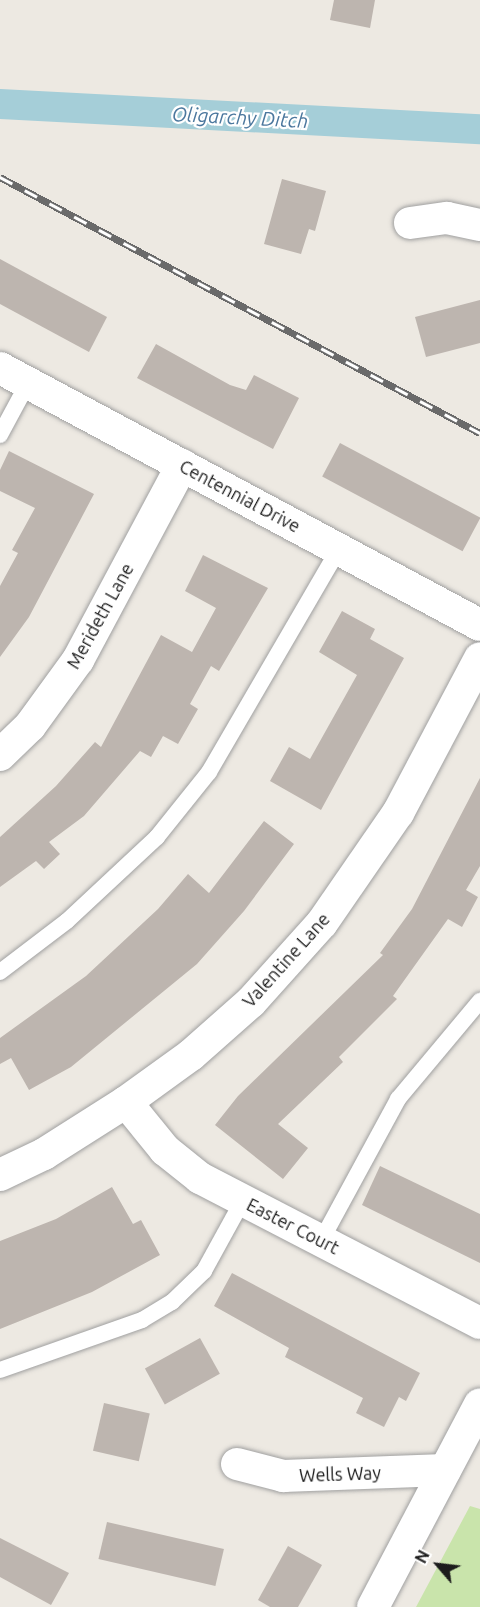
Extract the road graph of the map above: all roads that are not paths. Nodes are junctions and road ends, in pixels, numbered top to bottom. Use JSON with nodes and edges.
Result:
{"nodes":[{"id":1,"x":411,"y":223,"type":"dead end"},
{"id":2,"x":480,"y":225,"type":"edge"},
{"id":3,"x":0,"y":368,"type":"edge"},
{"id":4,"x":28,"y":383,"type":"junction"},
{"id":5,"x":0,"y":435,"type":"edge"},
{"id":6,"x":182,"y":465,"type":"junction"},
{"id":7,"x":339,"y":549,"type":"junction"},
{"id":8,"x":480,"y":625,"type":"edge"},
{"id":9,"x":480,"y":658,"type":"edge"},
{"id":10,"x":0,"y":755,"type":"edge"},
{"id":11,"x":0,"y":972,"type":"edge"},
{"id":12,"x":480,"y":1001,"type":"edge"},
{"id":13,"x":126,"y":1102,"type":"junction"},
{"id":14,"x":0,"y":1175,"type":"edge"},
{"id":15,"x":243,"y":1200,"type":"junction"},
{"id":16,"x":321,"y":1241,"type":"junction"},
{"id":17,"x":480,"y":1323,"type":"edge"},
{"id":18,"x":0,"y":1370,"type":"edge"},
{"id":19,"x":480,"y":1404,"type":"edge"},
{"id":20,"x":237,"y":1464,"type":"dead end"},
{"id":21,"x":445,"y":1470,"type":"junction"},
{"id":22,"x":373,"y":1607,"type":"edge"}],
"edges":[{"from":1,"to":2,"type":"street"},
{"from":3,"to":4,"type":"street","name":"Centennial Drive"},
{"from":4,"to":5,"type":"lane"},
{"from":4,"to":6,"type":"street","name":"Centennial Drive"},
{"from":6,"to":7,"type":"street","name":"Centennial Drive"},
{"from":6,"to":10,"type":"street","name":"Merideth Lane"},
{"from":7,"to":8,"type":"street","name":"Centennial Drive"},
{"from":7,"to":11,"type":"lane"},
{"from":9,"to":13,"type":"street","name":"Valentine Lane"},
{"from":12,"to":16,"type":"lane"},
{"from":13,"to":14,"type":"street","name":"Valentine Lane"},
{"from":13,"to":15,"type":"street","name":"Easter Court"},
{"from":15,"to":16,"type":"street","name":"Easter Court"},
{"from":15,"to":18,"type":"lane"},
{"from":16,"to":17,"type":"street","name":"Easter Court"},
{"from":19,"to":21,"type":"street"},
{"from":20,"to":21,"type":"street","name":"Wells Way"},
{"from":21,"to":22,"type":"street"}]}
